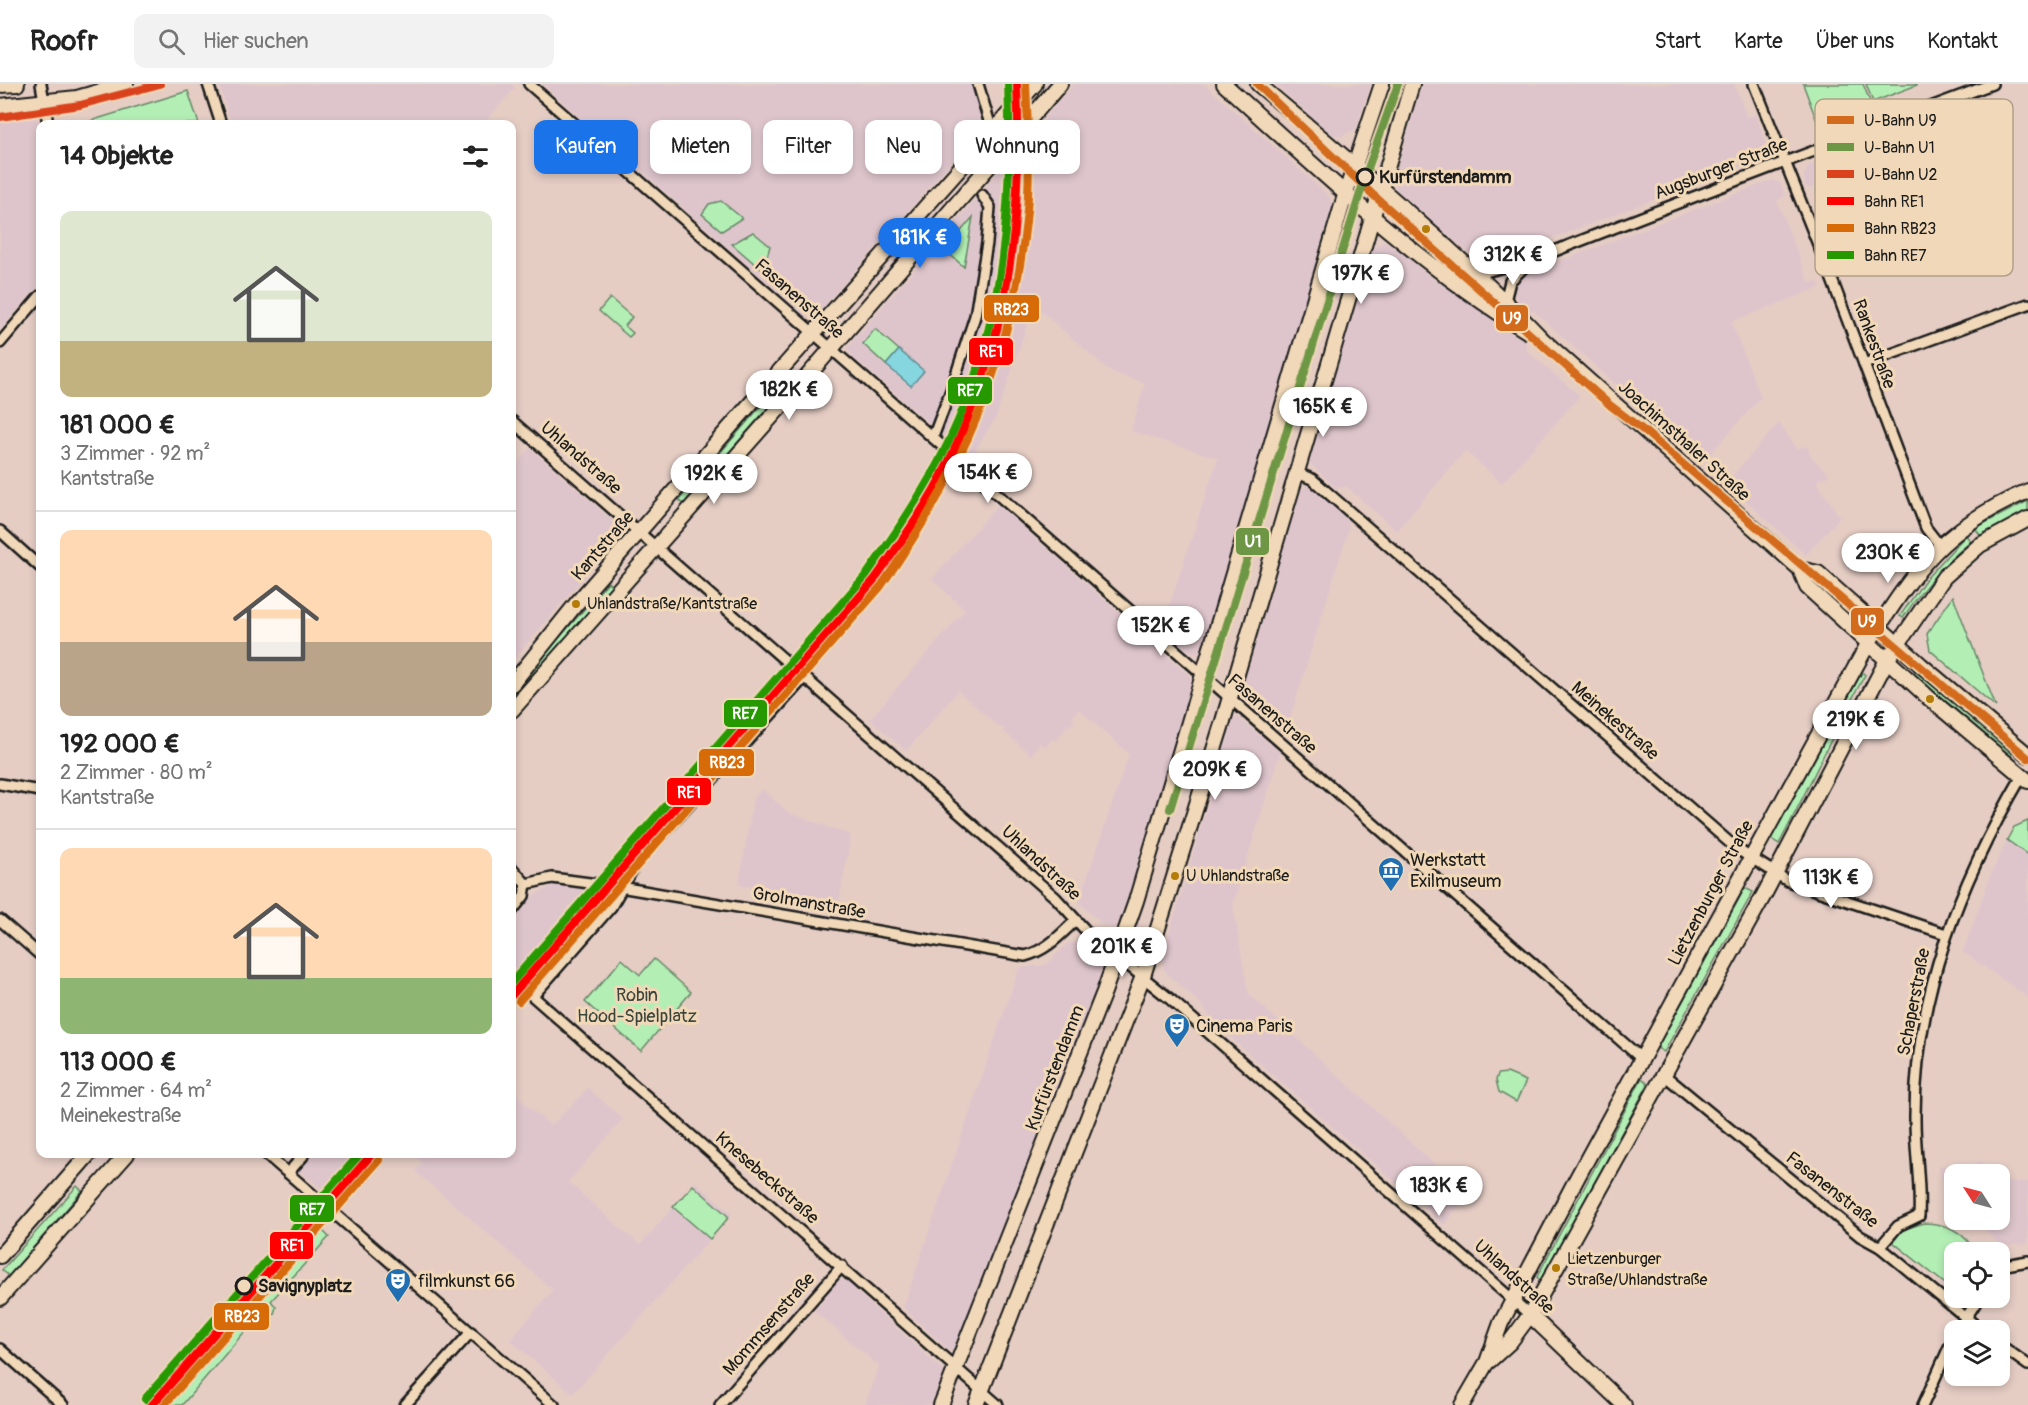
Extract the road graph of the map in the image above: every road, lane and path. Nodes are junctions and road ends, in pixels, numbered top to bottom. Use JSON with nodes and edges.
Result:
{"nodes":[{"id":1,"x":17,"y":84,"type":"edge"},
{"id":2,"x":41,"y":84,"type":"edge"},
{"id":3,"x":126,"y":84,"type":"edge"},
{"id":4,"x":208,"y":84,"type":"edge"},
{"id":5,"x":529,"y":84,"type":"edge"},
{"id":6,"x":978,"y":84,"type":"edge"},
{"id":7,"x":1035,"y":84,"type":"edge"},
{"id":8,"x":1060,"y":84,"type":"edge"},
{"id":9,"x":1224,"y":84,"type":"edge"},
{"id":10,"x":1258,"y":84,"type":"edge"},
{"id":11,"x":1382,"y":84,"type":"edge"},
{"id":12,"x":1412,"y":84,"type":"edge"},
{"id":13,"x":1754,"y":84,"type":"edge"},
{"id":14,"x":1992,"y":84,"type":"edge"},
{"id":15,"x":0,"y":86,"type":"edge"},
{"id":16,"x":1952,"y":99,"type":"edge"},
{"id":17,"x":44,"y":102,"type":"junction"},
{"id":18,"x":0,"y":106,"type":"edge"},
{"id":19,"x":47,"y":120,"type":"edge"},
{"id":20,"x":220,"y":120,"type":"edge"},
{"id":21,"x":989,"y":120,"type":"edge"},
{"id":22,"x":1002,"y":120,"type":"edge"},
{"id":23,"x":1815,"y":150,"type":"edge"},
{"id":24,"x":1784,"y":162,"type":"junction"},
{"id":25,"x":1354,"y":165,"type":"junction"},
{"id":26,"x":954,"y":174,"type":"edge"},
{"id":27,"x":1380,"y":188,"type":"junction"},
{"id":28,"x":1346,"y":192,"type":"junction"},
{"id":29,"x":982,"y":195,"type":"dead end"},
{"id":30,"x":1371,"y":214,"type":"junction"},
{"id":31,"x":1815,"y":240,"type":"edge"},
{"id":32,"x":1529,"y":261,"type":"junction"},
{"id":33,"x":1477,"y":275,"type":"junction"},
{"id":34,"x":1829,"y":276,"type":"edge"},
{"id":35,"x":36,"y":301,"type":"edge"},
{"id":36,"x":1505,"y":301,"type":"junction"},
{"id":37,"x":2028,"y":304,"type":"edge"},
{"id":38,"x":813,"y":334,"type":"junction"},
{"id":39,"x":1544,"y":341,"type":"junction"},
{"id":40,"x":0,"y":343,"type":"edge"},
{"id":41,"x":831,"y":349,"type":"junction"},
{"id":42,"x":1864,"y":364,"type":"junction"},
{"id":43,"x":516,"y":424,"type":"edge"},
{"id":44,"x":933,"y":437,"type":"junction"},
{"id":45,"x":1297,"y":473,"type":"junction"},
{"id":46,"x":2028,"y":491,"type":"edge"},
{"id":47,"x":2028,"y":519,"type":"edge"},
{"id":48,"x":0,"y":531,"type":"edge"},
{"id":49,"x":639,"y":532,"type":"junction"},
{"id":50,"x":1940,"y":546,"type":"junction"},
{"id":51,"x":656,"y":547,"type":"junction"},
{"id":52,"x":36,"y":563,"type":"edge"},
{"id":53,"x":1800,"y":569,"type":"junction"},
{"id":54,"x":1879,"y":627,"type":"junction"},
{"id":55,"x":1869,"y":642,"type":"junction"},
{"id":56,"x":1898,"y":644,"type":"junction"},
{"id":57,"x":1887,"y":660,"type":"junction"},
{"id":58,"x":1204,"y":676,"type":"junction"},
{"id":59,"x":804,"y":678,"type":"junction"},
{"id":60,"x":516,"y":679,"type":"edge"},
{"id":61,"x":1230,"y":699,"type":"junction"},
{"id":62,"x":516,"y":705,"type":"edge"},
{"id":63,"x":2028,"y":755,"type":"edge"},
{"id":64,"x":2025,"y":778,"type":"edge"},
{"id":65,"x":0,"y":786,"type":"edge"},
{"id":66,"x":36,"y":790,"type":"edge"},
{"id":67,"x":654,"y":844,"type":"tunnel mouth"},
{"id":68,"x":1749,"y":857,"type":"junction"},
{"id":69,"x":634,"y":867,"type":"tunnel mouth"},
{"id":70,"x":516,"y":873,"type":"edge"},
{"id":71,"x":1775,"y":873,"type":"junction"},
{"id":72,"x":526,"y":884,"type":"junction"},
{"id":73,"x":620,"y":887,"type":"junction"},
{"id":74,"x":516,"y":906,"type":"edge"},
{"id":75,"x":0,"y":920,"type":"edge"},
{"id":76,"x":1075,"y":921,"type":"junction"},
{"id":77,"x":1946,"y":934,"type":"junction"},
{"id":78,"x":36,"y":952,"type":"edge"},
{"id":79,"x":1117,"y":957,"type":"junction"},
{"id":80,"x":1143,"y":976,"type":"junction"},
{"id":81,"x":516,"y":981,"type":"edge"},
{"id":82,"x":533,"y":996,"type":"junction"},
{"id":83,"x":1643,"y":1060,"type":"junction"},
{"id":84,"x":1663,"y":1074,"type":"junction"},
{"id":85,"x":86,"y":1158,"type":"edge"},
{"id":86,"x":123,"y":1158,"type":"edge"},
{"id":87,"x":271,"y":1158,"type":"edge"},
{"id":88,"x":302,"y":1158,"type":"edge"},
{"id":89,"x":288,"y":1173,"type":"junction"},
{"id":90,"x":1880,"y":1246,"type":"junction"},
{"id":91,"x":0,"y":1256,"type":"edge"},
{"id":92,"x":2028,"y":1261,"type":"edge"},
{"id":93,"x":2010,"y":1264,"type":"edge"},
{"id":94,"x":842,"y":1266,"type":"junction"},
{"id":95,"x":0,"y":1298,"type":"edge"},
{"id":96,"x":1513,"y":1298,"type":"junction"},
{"id":97,"x":1972,"y":1308,"type":"edge"},
{"id":98,"x":1530,"y":1315,"type":"junction"},
{"id":99,"x":1966,"y":1317,"type":"junction"},
{"id":100,"x":1964,"y":1320,"type":"edge"},
{"id":101,"x":1970,"y":1320,"type":"edge"},
{"id":102,"x":471,"y":1332,"type":"junction"},
{"id":103,"x":0,"y":1349,"type":"edge"},
{"id":104,"x":2010,"y":1352,"type":"edge"},
{"id":105,"x":1944,"y":1358,"type":"edge"},
{"id":106,"x":1487,"y":1362,"type":"junction"},
{"id":107,"x":2028,"y":1365,"type":"edge"},
{"id":108,"x":956,"y":1369,"type":"junction"},
{"id":109,"x":982,"y":1391,"type":"junction"},
{"id":110,"x":63,"y":1405,"type":"edge"},
{"id":111,"x":405,"y":1405,"type":"edge"},
{"id":112,"x":554,"y":1405,"type":"edge"},
{"id":113,"x":720,"y":1405,"type":"edge"},
{"id":114,"x":941,"y":1405,"type":"edge"},
{"id":115,"x":976,"y":1405,"type":"edge"},
{"id":116,"x":998,"y":1405,"type":"edge"},
{"id":117,"x":1462,"y":1405,"type":"edge"},
{"id":118,"x":1624,"y":1405,"type":"edge"},
{"id":119,"x":1923,"y":1405,"type":"edge"}],
"edges":[{"from":1,"to":15,"type":"main road"},
{"from":2,"to":17,"type":"street"},
{"from":3,"to":17,"type":"main road"},
{"from":4,"to":20,"type":"street"},
{"from":5,"to":38,"type":"street","name":"Fasanenstraße"},
{"from":6,"to":21,"type":"street"},
{"from":7,"to":22,"type":"main road","name":"Kantstraße"},
{"from":8,"to":41,"type":"main road"},
{"from":9,"to":28,"type":"main road","name":"Joachimsthaler Straße"},
{"from":10,"to":25,"type":"main road","name":"Joachimsthaler Straße"},
{"from":11,"to":25,"type":"main road","name":"Kurfürstendamm"},
{"from":12,"to":27,"type":"main road"},
{"from":13,"to":24,"type":"street","name":"Rankestraße"},
{"from":14,"to":16,"type":"street","name":"Augsburger Straße"},
{"from":17,"to":18,"type":"main road"},
{"from":17,"to":19,"type":"street"},
{"from":23,"to":24,"type":"street","name":"Augsburger Straße"},
{"from":24,"to":31,"type":"street","name":"Rankestraße"},
{"from":24,"to":32,"type":"street","name":"Augsburger Straße"},
{"from":25,"to":27,"type":"main road","name":"Joachimsthaler Straße"},
{"from":25,"to":28,"type":"main road","name":"Kurfürstendamm"},
{"from":26,"to":38,"type":"main road","name":"Kantstraße"},
{"from":27,"to":30,"type":"main road"},
{"from":27,"to":33,"type":"main road","name":"Joachimsthaler Straße"},
{"from":28,"to":30,"type":"main road","name":"Joachimsthaler Straße"},
{"from":28,"to":58,"type":"main road","name":"Kurfürstendamm"},
{"from":29,"to":44,"type":"street"},
{"from":30,"to":39,"type":"main road","name":"Joachimsthaler Straße"},
{"from":30,"to":45,"type":"main road"},
{"from":32,"to":33,"type":"street","name":"Augsburger Straße"},
{"from":32,"to":36,"type":"street","name":"Augsburger Straße"},
{"from":33,"to":36,"type":"main road","name":"Joachimsthaler Straße"},
{"from":34,"to":42,"type":"street","name":"Rankestraße"},
{"from":35,"to":40,"type":"street"},
{"from":36,"to":39,"type":"main road","name":"Joachimsthaler Straße"},
{"from":37,"to":42,"type":"street"},
{"from":38,"to":41,"type":"street","name":"Fasanenstraße"},
{"from":38,"to":49,"type":"main road","name":"Kantstraße"},
{"from":39,"to":53,"type":"main road","name":"Joachimsthaler Straße"},
{"from":41,"to":44,"type":"street","name":"Fasanenstraße"},
{"from":41,"to":51,"type":"main road"},
{"from":42,"to":50,"type":"street","name":"Rankestraße"},
{"from":43,"to":49,"type":"street","name":"Uhlandstraße"},
{"from":44,"to":58,"type":"street","name":"Fasanenstraße"},
{"from":45,"to":61,"type":"main road"},
{"from":45,"to":68,"type":"street","name":"Meinekestraße"},
{"from":46,"to":50,"type":"main road","name":"Lietzenburger Straße"},
{"from":47,"to":56,"type":"main road","name":"Lietzenburger Straße"},
{"from":48,"to":52,"type":"street"},
{"from":49,"to":51,"type":"street","name":"Uhlandstraße"},
{"from":49,"to":60,"type":"main road","name":"Kantstraße"},
{"from":50,"to":54,"type":"main road","name":"Lietzenburger Straße"},
{"from":51,"to":59,"type":"street","name":"Uhlandstraße"},
{"from":51,"to":62,"type":"main road"},
{"from":53,"to":54,"type":"main road","name":"Joachimsthaler Straße"},
{"from":53,"to":55,"type":"main road","name":"Joachimsthaler Straße"},
{"from":54,"to":55,"type":"main road","name":"Lietzenburger Straße"},
{"from":54,"to":56,"type":"main road","name":"Joachimsthaler Straße"},
{"from":55,"to":57,"type":"main road","name":"Joachimsthaler Straße"},
{"from":55,"to":68,"type":"main road","name":"Lietzenburger Straße"},
{"from":56,"to":57,"type":"main road","name":"Lietzenburger Straße"},
{"from":56,"to":63,"type":"main road","name":"Joachimsthaler Straße"},
{"from":57,"to":64,"type":"main road","name":"Joachimsthaler Straße"},
{"from":57,"to":71,"type":"main road","name":"Lietzenburger Straße"},
{"from":58,"to":61,"type":"street","name":"Fasanenstraße"},
{"from":58,"to":79,"type":"main road","name":"Kurfürstendamm"},
{"from":59,"to":67,"type":"street"},
{"from":59,"to":76,"type":"street","name":"Uhlandstraße"},
{"from":61,"to":80,"type":"main road"},
{"from":61,"to":83,"type":"street","name":"Fasanenstraße"},
{"from":64,"to":77,"type":"street","name":"Schaperstraße"},
{"from":65,"to":66,"type":"street"},
{"from":68,"to":71,"type":"street","name":"Meinekestraße"},
{"from":68,"to":83,"type":"main road","name":"Lietzenburger Straße"},
{"from":69,"to":73,"type":"street"},
{"from":70,"to":72,"type":"street"},
{"from":71,"to":77,"type":"street","name":"Meinekestraße"},
{"from":71,"to":84,"type":"main road","name":"Lietzenburger Straße"},
{"from":72,"to":73,"type":"street","name":"Grolmanstraße"},
{"from":72,"to":74,"type":"street"},
{"from":73,"to":76,"type":"street","name":"Grolmanstraße"},
{"from":73,"to":82,"type":"street"},
{"from":75,"to":78,"type":"street"},
{"from":76,"to":79,"type":"street","name":"Uhlandstraße"},
{"from":77,"to":90,"type":"street","name":"Schaperstraße"},
{"from":79,"to":80,"type":"street","name":"Uhlandstraße"},
{"from":79,"to":108,"type":"main road","name":"Kurfürstendamm"},
{"from":80,"to":96,"type":"street","name":"Uhlandstraße"},
{"from":80,"to":109,"type":"main road"},
{"from":81,"to":82,"type":"street","name":"Knesebeckstraße"},
{"from":82,"to":94,"type":"street","name":"Knesebeckstraße"},
{"from":83,"to":96,"type":"main road","name":"Lietzenburger Straße"},
{"from":84,"to":90,"type":"street","name":"Fasanenstraße"},
{"from":84,"to":98,"type":"main road","name":"Lietzenburger Straße"},
{"from":85,"to":91,"type":"main road"},
{"from":86,"to":95,"type":"main road"},
{"from":87,"to":89,"type":"street"},
{"from":88,"to":89,"type":"street"},
{"from":89,"to":102,"type":"street"},
{"from":90,"to":99,"type":"street","name":"Fasanenstraße"},
{"from":92,"to":93,"type":"street"},
{"from":94,"to":108,"type":"street","name":"Knesebeckstraße"},
{"from":94,"to":113,"type":"street","name":"Mommsenstraße"},
{"from":96,"to":98,"type":"street","name":"Uhlandstraße"},
{"from":96,"to":106,"type":"main road","name":"Lietzenburger Straße"},
{"from":97,"to":99,"type":"street"},
{"from":98,"to":106,"type":"main road","name":"Lietzenburger Straße"},
{"from":98,"to":118,"type":"main road","name":"Uhlandstraße"},
{"from":99,"to":100,"type":"street"},
{"from":99,"to":101,"type":"street","name":"Fasanenstraße"},
{"from":102,"to":111,"type":"street"},
{"from":102,"to":112,"type":"street"},
{"from":103,"to":110,"type":"street"},
{"from":104,"to":107,"type":"street"},
{"from":105,"to":119,"type":"street"},
{"from":106,"to":117,"type":"main road","name":"Lietzenburger Straße"},
{"from":108,"to":109,"type":"street","name":"Knesebeckstraße"},
{"from":108,"to":114,"type":"main road","name":"Kurfürstendamm"},
{"from":109,"to":115,"type":"main road"},
{"from":109,"to":116,"type":"street","name":"Knesebeckstraße"}]}
